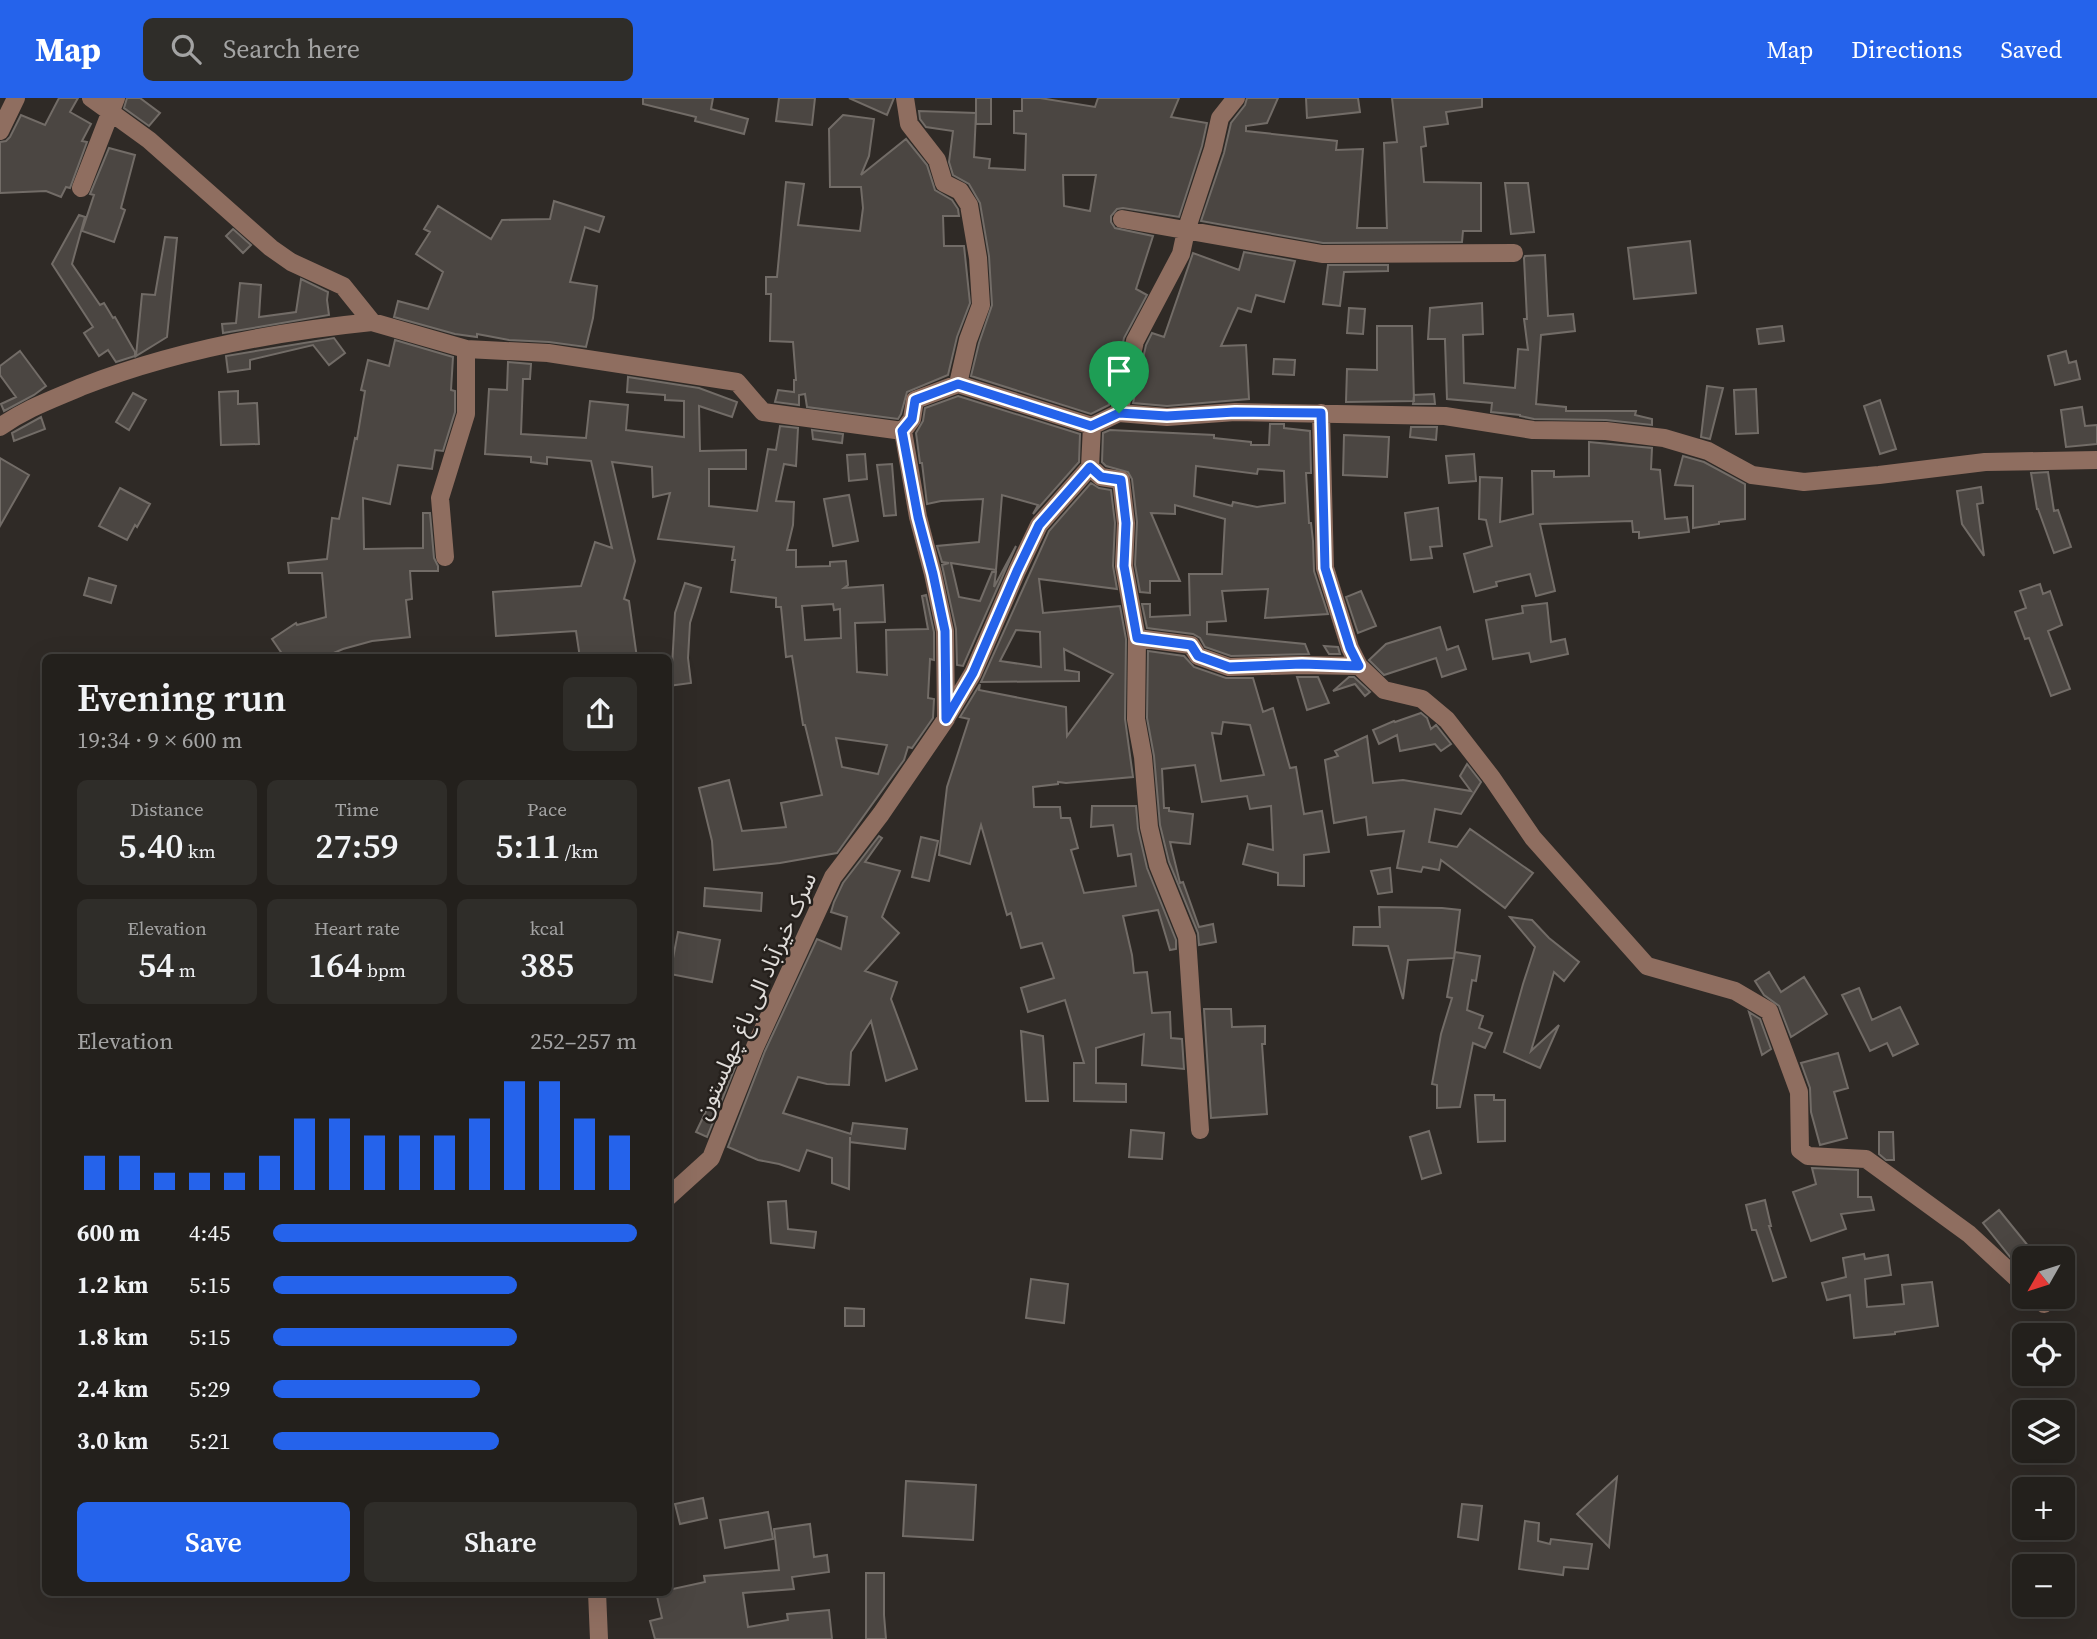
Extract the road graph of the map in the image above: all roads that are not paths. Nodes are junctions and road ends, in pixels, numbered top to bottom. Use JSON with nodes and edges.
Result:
{"nodes":[{"id":1,"x":16,"y":98,"type":"edge"},
{"id":2,"x":91,"y":98,"type":"edge"},
{"id":3,"x":905,"y":98,"type":"edge"},
{"id":4,"x":1236,"y":98,"type":"edge"},
{"id":5,"x":113,"y":105,"type":"edge"},
{"id":6,"x":0,"y":131,"type":"edge"},
{"id":7,"x":80,"y":188,"type":"dead end"},
{"id":8,"x":1122,"y":219,"type":"dead end"},
{"id":9,"x":1186,"y":231,"type":"junction"},
{"id":10,"x":1514,"y":253,"type":"dead end"},
{"id":11,"x":372,"y":322,"type":"junction"},
{"id":12,"x":466,"y":349,"type":"junction"},
{"id":13,"x":958,"y":384,"type":"junction"},
{"id":14,"x":1119,"y":413,"type":"junction"},
{"id":15,"x":1321,"y":413,"type":"junction"},
{"id":16,"x":1091,"y":426,"type":"junction"},
{"id":17,"x":0,"y":427,"type":"edge"},
{"id":18,"x":902,"y":431,"type":"junction"},
{"id":19,"x":2097,"y":460,"type":"edge"},
{"id":20,"x":1090,"y":467,"type":"junction"},
{"id":21,"x":445,"y":558,"type":"dead end"},
{"id":22,"x":1137,"y":638,"type":"junction"},
{"id":23,"x":1359,"y":666,"type":"junction"},
{"id":24,"x":946,"y":719,"type":"junction"},
{"id":25,"x":1200,"y":1130,"type":"dead end"},
{"id":26,"x":672,"y":1193,"type":"edge"},
{"id":27,"x":2012,"y":1274,"type":"edge"},
{"id":28,"x":597,"y":1596,"type":"edge"},
{"id":29,"x":599,"y":1639,"type":"edge"}],
"edges":[{"from":1,"to":6,"type":"street"},
{"from":2,"to":5,"type":"street"},
{"from":3,"to":13,"type":"street"},
{"from":4,"to":9,"type":"street"},
{"from":5,"to":7,"type":"street"},
{"from":5,"to":11,"type":"street"},
{"from":8,"to":9,"type":"street"},
{"from":9,"to":10,"type":"street"},
{"from":9,"to":14,"type":"street"},
{"from":11,"to":12,"type":"street"},
{"from":11,"to":17,"type":"street"},
{"from":12,"to":18,"type":"street"},
{"from":12,"to":21,"type":"street"},
{"from":13,"to":16,"type":"street"},
{"from":13,"to":18,"type":"street"},
{"from":14,"to":15,"type":"street"},
{"from":14,"to":16,"type":"street"},
{"from":15,"to":19,"type":"street"},
{"from":15,"to":23,"type":"street"},
{"from":16,"to":20,"type":"street"},
{"from":18,"to":24,"type":"street"},
{"from":20,"to":22,"type":"street"},
{"from":20,"to":24,"type":"street","name":"سرک خیرآباد الی باغ چهلستون"},
{"from":22,"to":23,"type":"street"},
{"from":22,"to":25,"type":"street"},
{"from":23,"to":27,"type":"street"},
{"from":24,"to":26,"type":"street","name":"سرک خیرآباد الی باغ چهلستون"},
{"from":28,"to":29,"type":"street"}]}
